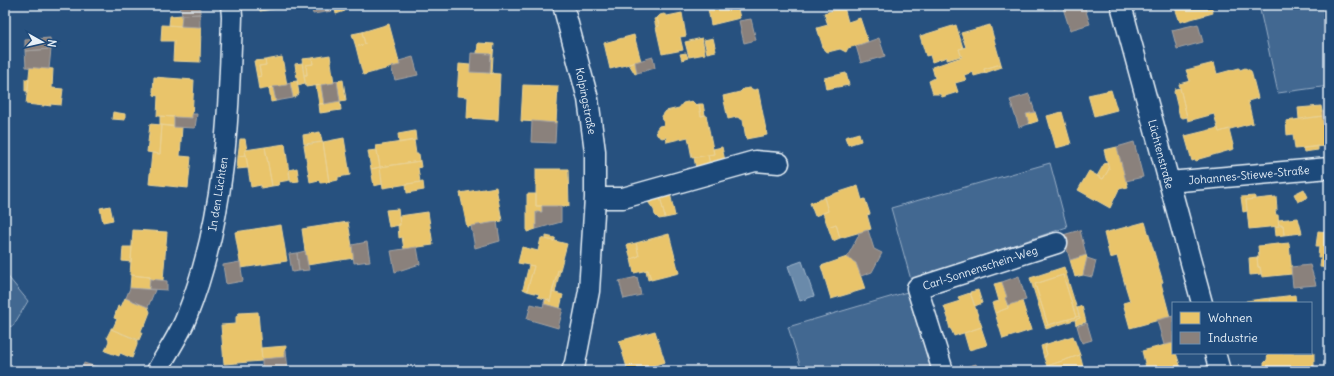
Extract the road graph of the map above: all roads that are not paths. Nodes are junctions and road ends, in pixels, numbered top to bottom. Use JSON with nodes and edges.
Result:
{"nodes":[{"id":1,"x":231,"y":5,"type":"edge"},
{"id":2,"x":563,"y":5,"type":"edge"},
{"id":3,"x":1121,"y":5,"type":"edge"},
{"id":4,"x":779,"y":164,"type":"dead end"},
{"id":5,"x":1329,"y":168,"type":"edge"},
{"id":6,"x":1169,"y":182,"type":"junction"},
{"id":7,"x":594,"y":198,"type":"junction"},
{"id":8,"x":1057,"y":243,"type":"dead end"},
{"id":9,"x":1202,"y":302,"type":"edge"},
{"id":10,"x":1215,"y":354,"type":"edge"},
{"id":11,"x":157,"y":371,"type":"edge"},
{"id":12,"x":572,"y":371,"type":"edge"},
{"id":13,"x":943,"y":371,"type":"edge"},
{"id":14,"x":1220,"y":371,"type":"edge"}],
"edges":[{"from":1,"to":11,"type":"street","name":"In den Lüchten"},
{"from":2,"to":7,"type":"street","name":"Kolpingstraße"},
{"from":3,"to":6,"type":"street","name":"Lüchtenstraße"},
{"from":4,"to":7,"type":"street"},
{"from":5,"to":6,"type":"street","name":"Johannes-Stiewe-Straße"},
{"from":6,"to":9,"type":"street","name":"Lüchtenstraße"},
{"from":7,"to":12,"type":"street","name":"Kolpingstraße"},
{"from":8,"to":13,"type":"street","name":"Carl-Sonnenschein-Weg"},
{"from":10,"to":14,"type":"street"}]}
